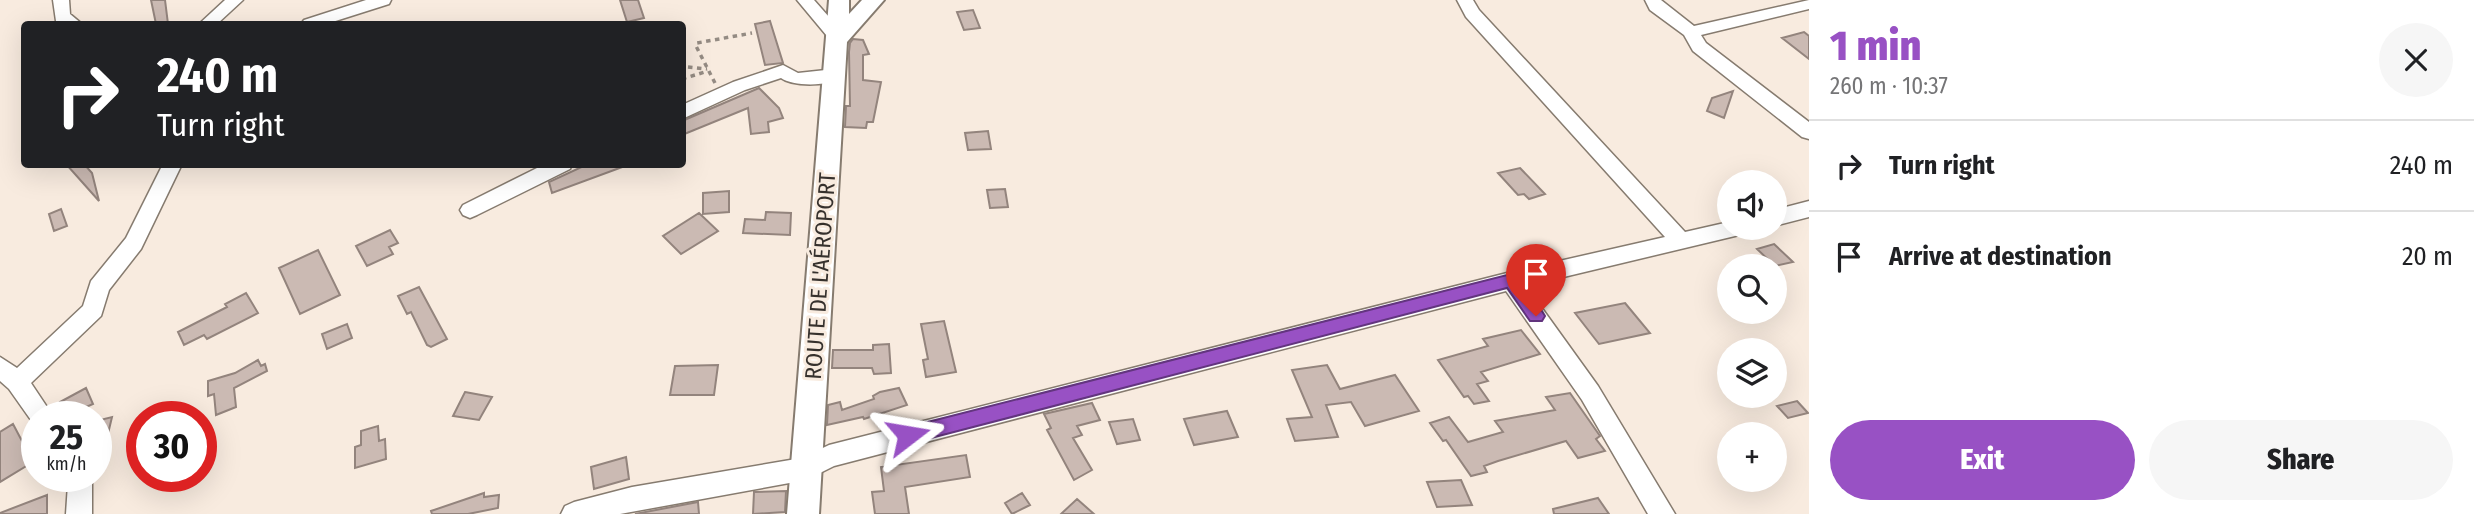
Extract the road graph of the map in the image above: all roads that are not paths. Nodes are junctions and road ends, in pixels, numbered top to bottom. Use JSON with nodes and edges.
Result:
{"nodes":[{"id":1,"x":61,"y":0,"type":"edge"},
{"id":2,"x":235,"y":0,"type":"edge"},
{"id":3,"x":383,"y":0,"type":"edge"},
{"id":4,"x":805,"y":0,"type":"edge"},
{"id":5,"x":839,"y":0,"type":"edge"},
{"id":6,"x":874,"y":0,"type":"edge"},
{"id":7,"x":1465,"y":0,"type":"edge"},
{"id":8,"x":1653,"y":0,"type":"edge"},
{"id":9,"x":1809,"y":4,"type":"edge"},
{"id":10,"x":69,"y":21,"type":"edge"},
{"id":11,"x":210,"y":21,"type":"edge"},
{"id":12,"x":319,"y":21,"type":"edge"},
{"id":13,"x":1692,"y":32,"type":"junction"},
{"id":14,"x":838,"y":38,"type":"junction"},
{"id":15,"x":835,"y":75,"type":"junction"},
{"id":16,"x":686,"y":111,"type":"edge"},
{"id":17,"x":1809,"y":132,"type":"edge"},
{"id":18,"x":171,"y":168,"type":"edge"},
{"id":19,"x":556,"y":168,"type":"edge"},
{"id":20,"x":1809,"y":209,"type":"edge"},
{"id":21,"x":470,"y":210,"type":"dead end"},
{"id":22,"x":1787,"y":215,"type":"edge"},
{"id":23,"x":1717,"y":232,"type":"edge"},
{"id":24,"x":1681,"y":241,"type":"junction"},
{"id":25,"x":1511,"y":281,"type":"junction"},
{"id":26,"x":9,"y":375,"type":"edge"},
{"id":27,"x":29,"y":401,"type":"edge"},
{"id":28,"x":806,"y":469,"type":"junction"},
{"id":29,"x":79,"y":492,"type":"edge"},
{"id":30,"x":79,"y":514,"type":"edge"},
{"id":31,"x":574,"y":514,"type":"edge"},
{"id":32,"x":803,"y":514,"type":"edge"},
{"id":33,"x":1662,"y":514,"type":"edge"}],
"edges":[{"from":1,"to":10,"type":"street"},
{"from":2,"to":11,"type":"street"},
{"from":3,"to":12,"type":"street"},
{"from":4,"to":14,"type":"street"},
{"from":5,"to":14,"type":"main road","name":"ROUTE DE L'AÉROPORT"},
{"from":6,"to":14,"type":"main road"},
{"from":7,"to":24,"type":"street"},
{"from":8,"to":13,"type":"street"},
{"from":9,"to":13,"type":"street"},
{"from":13,"to":17,"type":"street"},
{"from":14,"to":15,"type":"main road","name":"ROUTE DE L'AÉROPORT"},
{"from":15,"to":16,"type":"street"},
{"from":15,"to":28,"type":"main road","name":"ROUTE DE L'AÉROPORT"},
{"from":18,"to":26,"type":"street"},
{"from":19,"to":21,"type":"street"},
{"from":20,"to":22,"type":"street"},
{"from":23,"to":24,"type":"street"},
{"from":24,"to":25,"type":"street"},
{"from":25,"to":28,"type":"street"},
{"from":25,"to":33,"type":"street"},
{"from":26,"to":27,"type":"street"},
{"from":28,"to":31,"type":"street"},
{"from":28,"to":32,"type":"main road","name":"ROUTE DE L'AÉROPORT"},
{"from":29,"to":30,"type":"street"}]}
